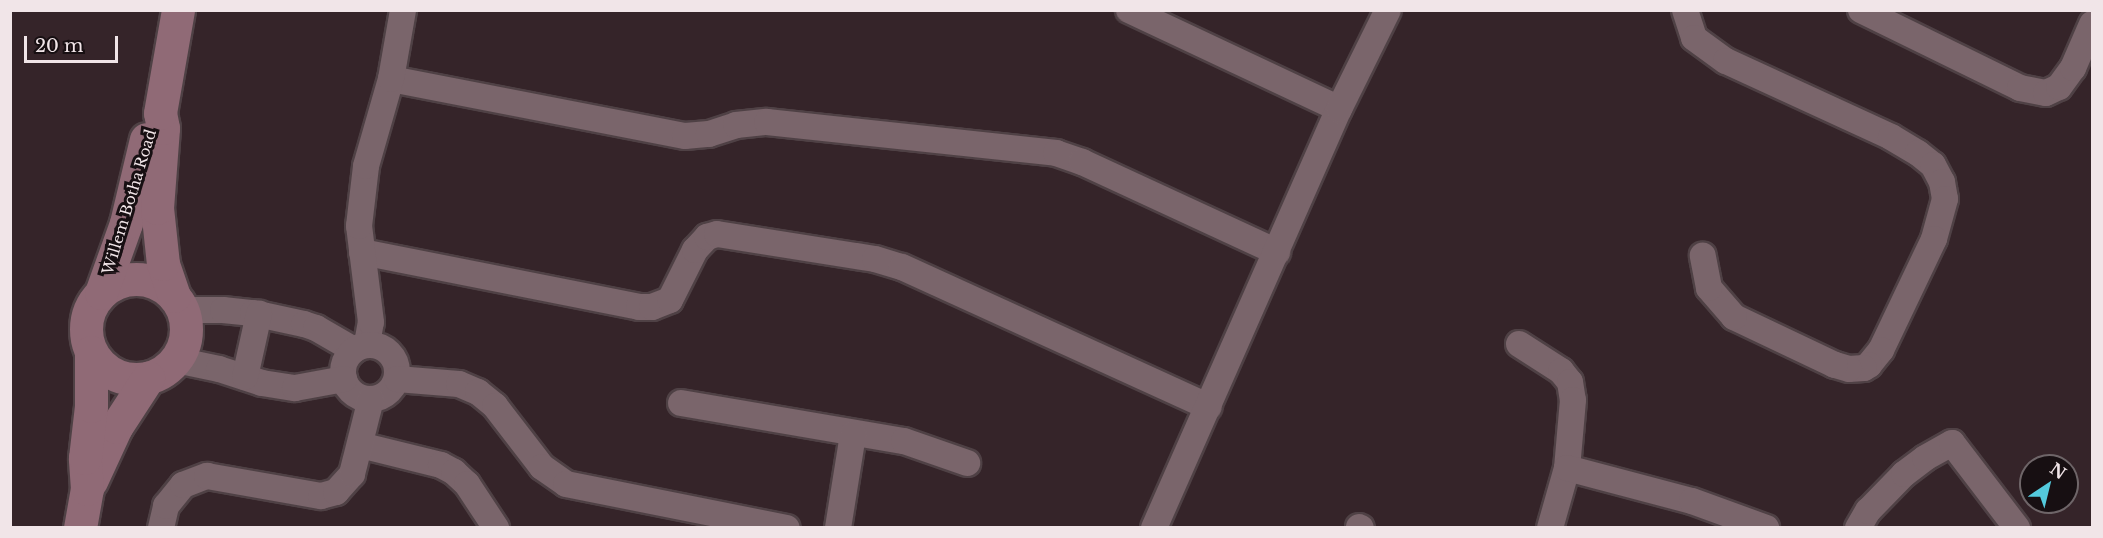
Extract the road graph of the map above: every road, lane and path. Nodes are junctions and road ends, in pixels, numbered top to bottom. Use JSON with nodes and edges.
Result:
{"nodes":[{"id":1,"x":178,"y":10,"type":"edge"},
{"id":2,"x":403,"y":10,"type":"edge"},
{"id":3,"x":1129,"y":10,"type":"edge"},
{"id":4,"x":1388,"y":10,"type":"edge"},
{"id":5,"x":1685,"y":10,"type":"edge"},
{"id":6,"x":1861,"y":10,"type":"edge"},
{"id":7,"x":2092,"y":24,"type":"edge"},
{"id":8,"x":391,"y":79,"type":"junction"},
{"id":9,"x":1339,"y":109,"type":"junction"},
{"id":10,"x":160,"y":113,"type":"junction"},
{"id":11,"x":362,"y":252,"type":"junction"},
{"id":12,"x":1276,"y":252,"type":"junction"},
{"id":13,"x":1703,"y":256,"type":"dead end"},
{"id":14,"x":101,"y":292,"type":"junction"},
{"id":15,"x":178,"y":303,"type":"junction"},
{"id":16,"x":259,"y":314,"type":"junction"},
{"id":17,"x":1520,"y":344,"type":"dead end"},
{"id":18,"x":360,"y":347,"type":"junction"},
{"id":19,"x":91,"y":352,"type":"junction"},
{"id":20,"x":176,"y":360,"type":"junction"},
{"id":21,"x":244,"y":377,"type":"junction"},
{"id":22,"x":148,"y":378,"type":"junction"},
{"id":23,"x":344,"y":379,"type":"junction"},
{"id":24,"x":397,"y":380,"type":"junction"},
{"id":25,"x":371,"y":399,"type":"junction"},
{"id":26,"x":681,"y":403,"type":"dead end"},
{"id":27,"x":1209,"y":408,"type":"junction"},
{"id":28,"x":853,"y":434,"type":"junction"},
{"id":29,"x":360,"y":445,"type":"junction"},
{"id":30,"x":967,"y":463,"type":"dead end"},
{"id":31,"x":1567,"y":468,"type":"junction"},
{"id":32,"x":87,"y":489,"type":"junction"},
{"id":33,"x":716,"y":520,"type":"edge"},
{"id":34,"x":80,"y":528,"type":"edge"},
{"id":35,"x":161,"y":528,"type":"edge"},
{"id":36,"x":496,"y":528,"type":"edge"},
{"id":37,"x":787,"y":528,"type":"edge"},
{"id":38,"x":838,"y":528,"type":"edge"},
{"id":39,"x":1154,"y":528,"type":"edge"},
{"id":40,"x":1550,"y":528,"type":"edge"},
{"id":41,"x":1766,"y":528,"type":"edge"},
{"id":42,"x":1858,"y":528,"type":"edge"},
{"id":43,"x":2017,"y":528,"type":"edge"}],
"edges":[{"from":1,"to":10,"type":"street","name":"Willem Botha Road"},
{"from":2,"to":8,"type":"street"},
{"from":3,"to":9,"type":"street"},
{"from":4,"to":9,"type":"street"},
{"from":5,"to":13,"type":"street"},
{"from":6,"to":7,"type":"street"},
{"from":8,"to":11,"type":"street"},
{"from":8,"to":12,"type":"street"},
{"from":9,"to":12,"type":"street"},
{"from":10,"to":14,"type":"street","name":"Willem Botha Road"},
{"from":10,"to":15,"type":"street","name":"Willem Botha Road"},
{"from":11,"to":18,"type":"street"},
{"from":11,"to":27,"type":"street"},
{"from":12,"to":27,"type":"street"},
{"from":14,"to":15,"type":"street"},
{"from":14,"to":19,"type":"street"},
{"from":15,"to":16,"type":"street"},
{"from":15,"to":20,"type":"street"},
{"from":16,"to":18,"type":"street"},
{"from":16,"to":21,"type":"street"},
{"from":17,"to":31,"type":"street"},
{"from":18,"to":23,"type":"street"},
{"from":18,"to":24,"type":"street"},
{"from":19,"to":22,"type":"street"},
{"from":19,"to":32,"type":"street"},
{"from":20,"to":21,"type":"street"},
{"from":20,"to":22,"type":"street"},
{"from":21,"to":23,"type":"street"},
{"from":22,"to":32,"type":"street"},
{"from":23,"to":25,"type":"street"},
{"from":24,"to":25,"type":"street"},
{"from":24,"to":33,"type":"street"},
{"from":25,"to":29,"type":"street"},
{"from":26,"to":28,"type":"street"},
{"from":27,"to":39,"type":"street"},
{"from":28,"to":30,"type":"street"},
{"from":28,"to":38,"type":"street"},
{"from":29,"to":35,"type":"street"},
{"from":29,"to":36,"type":"street"},
{"from":31,"to":40,"type":"street"},
{"from":31,"to":41,"type":"street"},
{"from":32,"to":34,"type":"street"},
{"from":33,"to":37,"type":"street"},
{"from":42,"to":43,"type":"street"}]}
